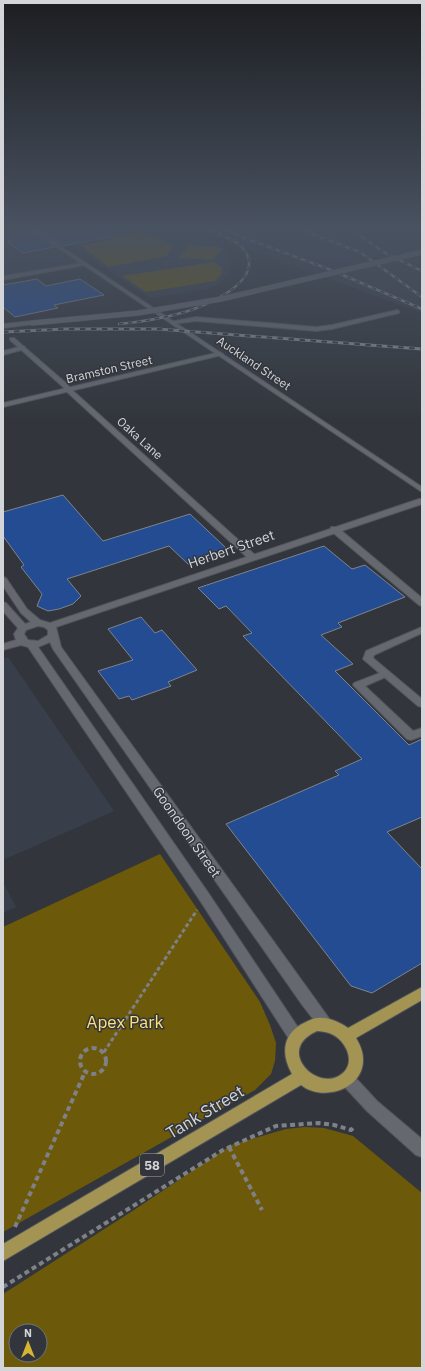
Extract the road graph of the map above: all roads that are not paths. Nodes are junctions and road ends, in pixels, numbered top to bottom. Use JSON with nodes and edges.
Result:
{"nodes":[{"id":1,"x":127,"y":293,"type":"edge"},
{"id":2,"x":250,"y":293,"type":"edge"},
{"id":3,"x":397,"y":312,"type":"dead end"},
{"id":4,"x":172,"y":322,"type":"junction"},
{"id":5,"x":3,"y":326,"type":"edge"},
{"id":6,"x":12,"y":339,"type":"dead end"},
{"id":7,"x":23,"y":348,"type":"junction"},
{"id":8,"x":3,"y":353,"type":"edge"},
{"id":9,"x":220,"y":354,"type":"junction"},
{"id":10,"x":68,"y":390,"type":"junction"},
{"id":11,"x":3,"y":405,"type":"edge"},
{"id":12,"x":422,"y":490,"type":"edge"},
{"id":13,"x":422,"y":500,"type":"edge"},
{"id":14,"x":334,"y":530,"type":"junction"},
{"id":15,"x":252,"y":557,"type":"junction"},
{"id":16,"x":3,"y":580,"type":"edge"},
{"id":17,"x":422,"y":603,"type":"edge"},
{"id":18,"x":3,"y":606,"type":"edge"},
{"id":19,"x":37,"y":623,"type":"junction"},
{"id":20,"x":23,"y":628,"type":"junction"},
{"id":21,"x":422,"y":630,"type":"edge"},
{"id":22,"x":51,"y":631,"type":"junction"},
{"id":23,"x":26,"y":642,"type":"junction"},
{"id":24,"x":3,"y":647,"type":"edge"},
{"id":25,"x":384,"y":674,"type":"junction"},
{"id":26,"x":422,"y":704,"type":"edge"},
{"id":27,"x":422,"y":732,"type":"edge"},
{"id":28,"x":422,"y":993,"type":"edge"},
{"id":29,"x":326,"y":1024,"type":"junction"},
{"id":30,"x":347,"y":1036,"type":"junction"},
{"id":31,"x":296,"y":1037,"type":"junction"},
{"id":32,"x":302,"y":1076,"type":"junction"},
{"id":33,"x":347,"y":1079,"type":"junction"},
{"id":34,"x":422,"y":1149,"type":"edge"},
{"id":35,"x":3,"y":1253,"type":"edge"}],
"edges":[{"from":1,"to":4,"type":"street","name":"Auckland Street"},
{"from":2,"to":5,"type":"street","bridge":true},
{"from":3,"to":4,"type":"street"},
{"from":4,"to":9,"type":"street","name":"Auckland Street"},
{"from":6,"to":7,"type":"street","name":"Oaka Lane"},
{"from":7,"to":8,"type":"street"},
{"from":7,"to":10,"type":"street","name":"Oaka Lane"},
{"from":9,"to":10,"type":"street","name":"Bramston Street"},
{"from":9,"to":12,"type":"street","name":"Auckland Street"},
{"from":10,"to":11,"type":"street","name":"Bramston Street"},
{"from":10,"to":15,"type":"street","name":"Oaka Lane"},
{"from":13,"to":14,"type":"street","name":"Herbert Street"},
{"from":14,"to":15,"type":"street","name":"Herbert Street"},
{"from":14,"to":17,"type":"street"},
{"from":15,"to":22,"type":"street","name":"Herbert Street"},
{"from":16,"to":19,"type":"street"},
{"from":18,"to":20,"type":"street"},
{"from":19,"to":20,"type":"street"},
{"from":19,"to":22,"type":"street"},
{"from":20,"to":23,"type":"street"},
{"from":21,"to":25,"type":"street"},
{"from":22,"to":23,"type":"street","name":"Herbert Street"},
{"from":22,"to":29,"type":"street","name":"Goondoon Street"},
{"from":23,"to":24,"type":"street"},
{"from":23,"to":31,"type":"street","name":"Goondoon Street"},
{"from":25,"to":26,"type":"street"},
{"from":25,"to":27,"type":"street"},
{"from":28,"to":30,"type":"main road"},
{"from":29,"to":30,"type":"main road"},
{"from":29,"to":31,"type":"main road"},
{"from":30,"to":33,"type":"main road"},
{"from":31,"to":32,"type":"main road"},
{"from":32,"to":33,"type":"main road"},
{"from":32,"to":35,"type":"main road","name":"Tank Street","number":"58"},
{"from":33,"to":34,"type":"street"}]}
